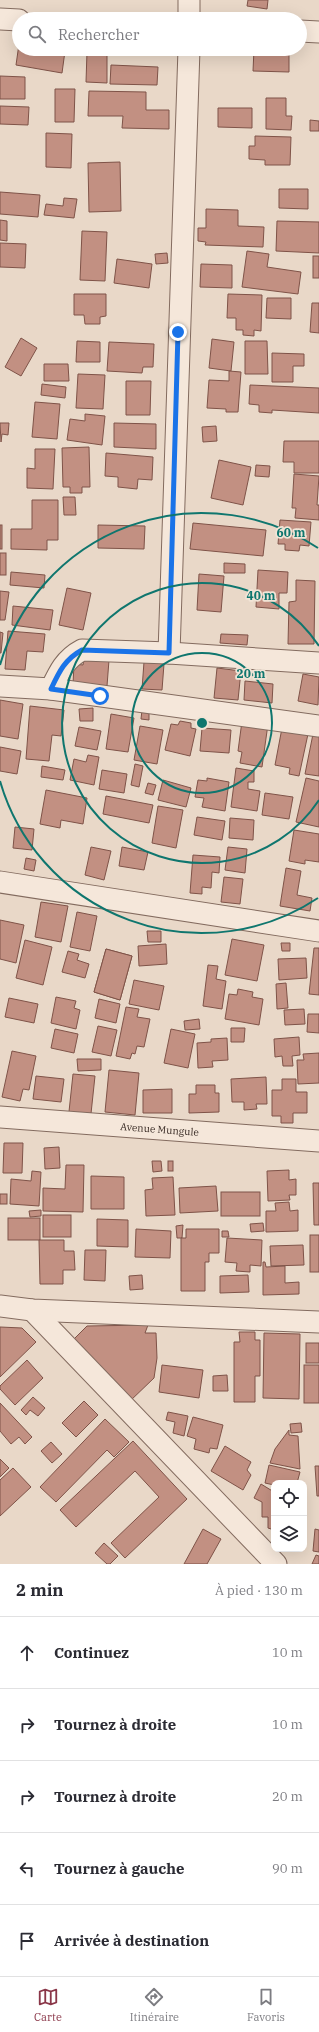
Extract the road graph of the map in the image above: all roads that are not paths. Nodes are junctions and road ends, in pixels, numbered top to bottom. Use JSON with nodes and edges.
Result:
{"nodes":[{"id":1,"x":189,"y":0,"type":"edge"},
{"id":2,"x":189,"y":12,"type":"edge"},
{"id":3,"x":0,"y":19,"type":"edge"},
{"id":4,"x":12,"y":20,"type":"edge"},
{"id":5,"x":307,"y":31,"type":"edge"},
{"id":6,"x":319,"y":32,"type":"edge"},
{"id":7,"x":189,"y":56,"type":"edge"},
{"id":8,"x":169,"y":653,"type":"junction"},
{"id":9,"x":319,"y":663,"type":"edge"},
{"id":10,"x":0,"y":686,"type":"edge"},
{"id":11,"x":51,"y":689,"type":"junction"},
{"id":12,"x":319,"y":726,"type":"edge"},
{"id":13,"x":0,"y":882,"type":"edge"},
{"id":14,"x":319,"y":931,"type":"edge"},
{"id":15,"x":0,"y":1117,"type":"edge"},
{"id":16,"x":319,"y":1140,"type":"edge"},
{"id":17,"x":0,"y":1306,"type":"edge"},
{"id":18,"x":32,"y":1310,"type":"junction"},
{"id":19,"x":319,"y":1322,"type":"edge"},
{"id":20,"x":276,"y":1564,"type":"edge"}],
"edges":[{"from":1,"to":2,"type":"street"},
{"from":3,"to":4,"type":"street"},
{"from":5,"to":6,"type":"street"},
{"from":7,"to":8,"type":"street"},
{"from":8,"to":9,"type":"street"},
{"from":8,"to":11,"type":"street"},
{"from":10,"to":11,"type":"street"},
{"from":11,"to":12,"type":"street"},
{"from":13,"to":14,"type":"street"},
{"from":15,"to":16,"type":"street","name":"Avenue Mungule"},
{"from":17,"to":18,"type":"street"},
{"from":18,"to":19,"type":"street"},
{"from":18,"to":20,"type":"street"}]}
